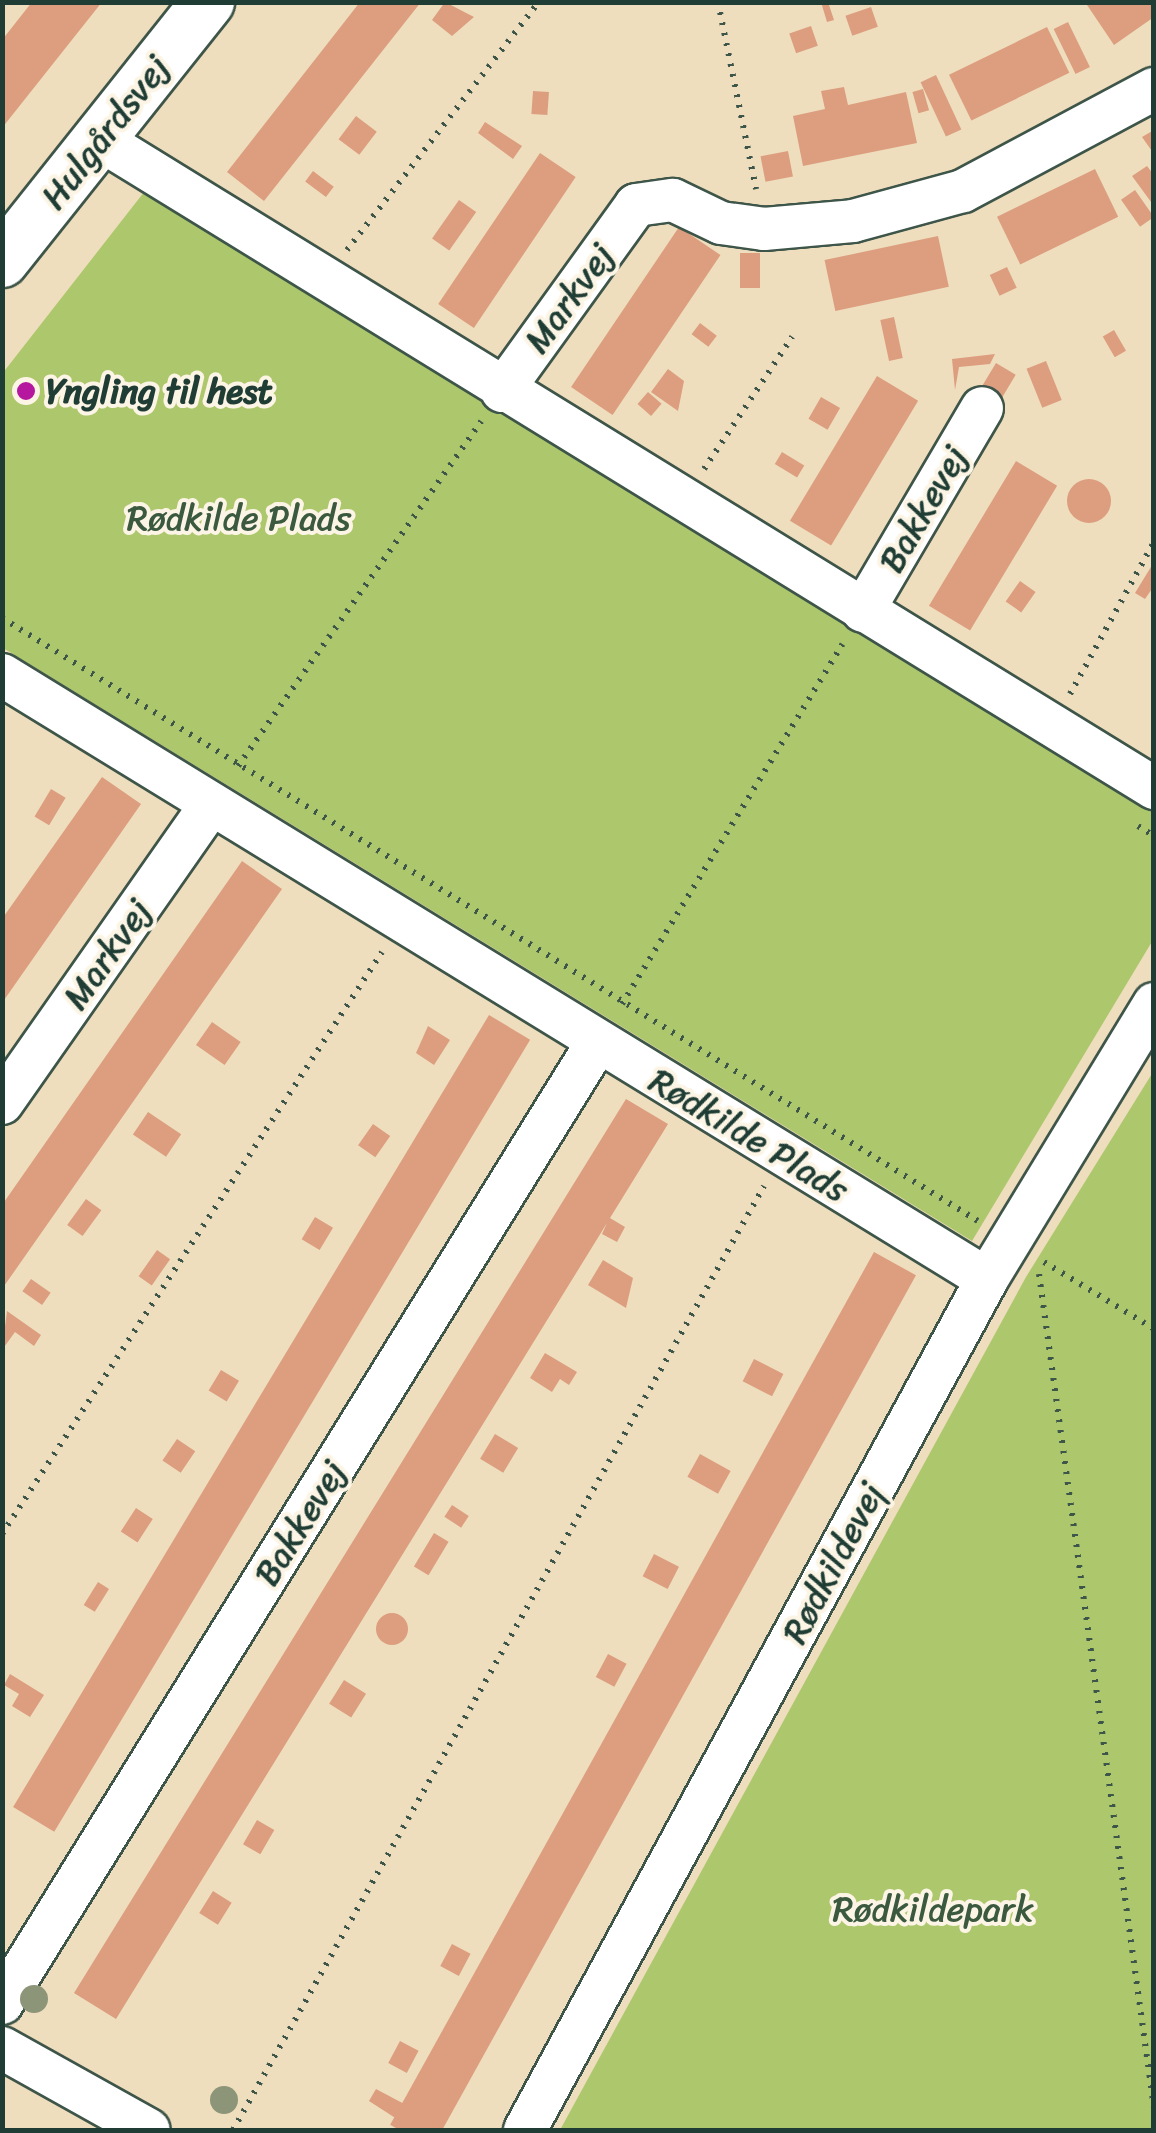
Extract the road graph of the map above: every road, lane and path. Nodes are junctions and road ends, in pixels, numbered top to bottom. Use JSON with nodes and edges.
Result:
{"nodes":[{"id":1,"x":208,"y":2,"type":"edge"},
{"id":2,"x":539,"y":2,"type":"edge"},
{"id":3,"x":718,"y":2,"type":"edge"},
{"id":4,"x":1154,"y":89,"type":"edge"},
{"id":5,"x":99,"y":139,"type":"junction"},
{"id":6,"x":764,"y":230,"type":"junction"},
{"id":7,"x":2,"y":262,"type":"edge"},
{"id":8,"x":322,"y":282,"type":"junction"},
{"id":9,"x":792,"y":337,"type":"dead end"},
{"id":10,"x":502,"y":392,"type":"junction"},
{"id":11,"x":982,"y":408,"type":"dead end"},
{"id":12,"x":682,"y":502,"type":"junction"},
{"id":13,"x":1154,"y":542,"type":"edge"},
{"id":14,"x":863,"y":611,"type":"junction"},
{"id":15,"x":2,"y":618,"type":"edge"},
{"id":16,"x":2,"y":674,"type":"edge"},
{"id":17,"x":1052,"y":726,"type":"junction"},
{"id":18,"x":239,"y":764,"type":"junction"},
{"id":19,"x":1154,"y":788,"type":"edge"},
{"id":20,"x":211,"y":804,"type":"junction"},
{"id":21,"x":402,"y":922,"type":"junction"},
{"id":22,"x":624,"y":1000,"type":"junction"},
{"id":23,"x":1154,"y":1004,"type":"edge"},
{"id":24,"x":598,"y":1043,"type":"junction"},
{"id":25,"x":2,"y":1104,"type":"edge"},
{"id":26,"x":781,"y":1154,"type":"junction"},
{"id":27,"x":1011,"y":1242,"type":"junction"},
{"id":28,"x":987,"y":1278,"type":"junction"},
{"id":29,"x":1154,"y":1329,"type":"edge"},
{"id":30,"x":2,"y":1534,"type":"edge"},
{"id":31,"x":2,"y":2003,"type":"edge"},
{"id":32,"x":2,"y":2048,"type":"edge"},
{"id":33,"x":1154,"y":2108,"type":"edge"},
{"id":34,"x":149,"y":2130,"type":"edge"},
{"id":35,"x":232,"y":2130,"type":"edge"},
{"id":36,"x":525,"y":2130,"type":"edge"}],
"edges":[{"from":1,"to":5,"type":"main road","name":"Hulgårdsvej"},
{"from":2,"to":8,"type":"path"},
{"from":3,"to":6,"type":"path"},
{"from":4,"to":6,"type":"street"},
{"from":5,"to":7,"type":"main road","name":"Hulgårdsvej"},
{"from":5,"to":8,"type":"street"},
{"from":6,"to":10,"type":"street","name":"Markvej"},
{"from":8,"to":10,"type":"street"},
{"from":9,"to":12,"type":"path"},
{"from":10,"to":12,"type":"street"},
{"from":10,"to":18,"type":"path"},
{"from":11,"to":14,"type":"street","name":"Bakkevej"},
{"from":12,"to":14,"type":"street"},
{"from":13,"to":17,"type":"path"},
{"from":14,"to":17,"type":"street"},
{"from":14,"to":22,"type":"path"},
{"from":15,"to":18,"type":"path"},
{"from":16,"to":20,"type":"street","name":"Rødkilde Plads"},
{"from":17,"to":19,"type":"street"},
{"from":18,"to":20,"type":"path"},
{"from":18,"to":22,"type":"path"},
{"from":20,"to":21,"type":"street","name":"Rødkilde Plads"},
{"from":20,"to":25,"type":"street","name":"Markvej"},
{"from":21,"to":24,"type":"street","name":"Rødkilde Plads"},
{"from":21,"to":30,"type":"path"},
{"from":22,"to":24,"type":"path"},
{"from":22,"to":27,"type":"path"},
{"from":23,"to":27,"type":"street","name":"Rødkildevej"},
{"from":24,"to":26,"type":"street","name":"Rødkilde Plads"},
{"from":24,"to":31,"type":"street","name":"Bakkevej"},
{"from":26,"to":28,"type":"street","name":"Rødkilde Plads"},
{"from":26,"to":35,"type":"path"},
{"from":27,"to":28,"type":"street","name":"Rødkildevej"},
{"from":28,"to":36,"type":"street","name":"Rødkildevej"},
{"from":29,"to":33,"type":"path"},
{"from":32,"to":34,"type":"street"}]}
